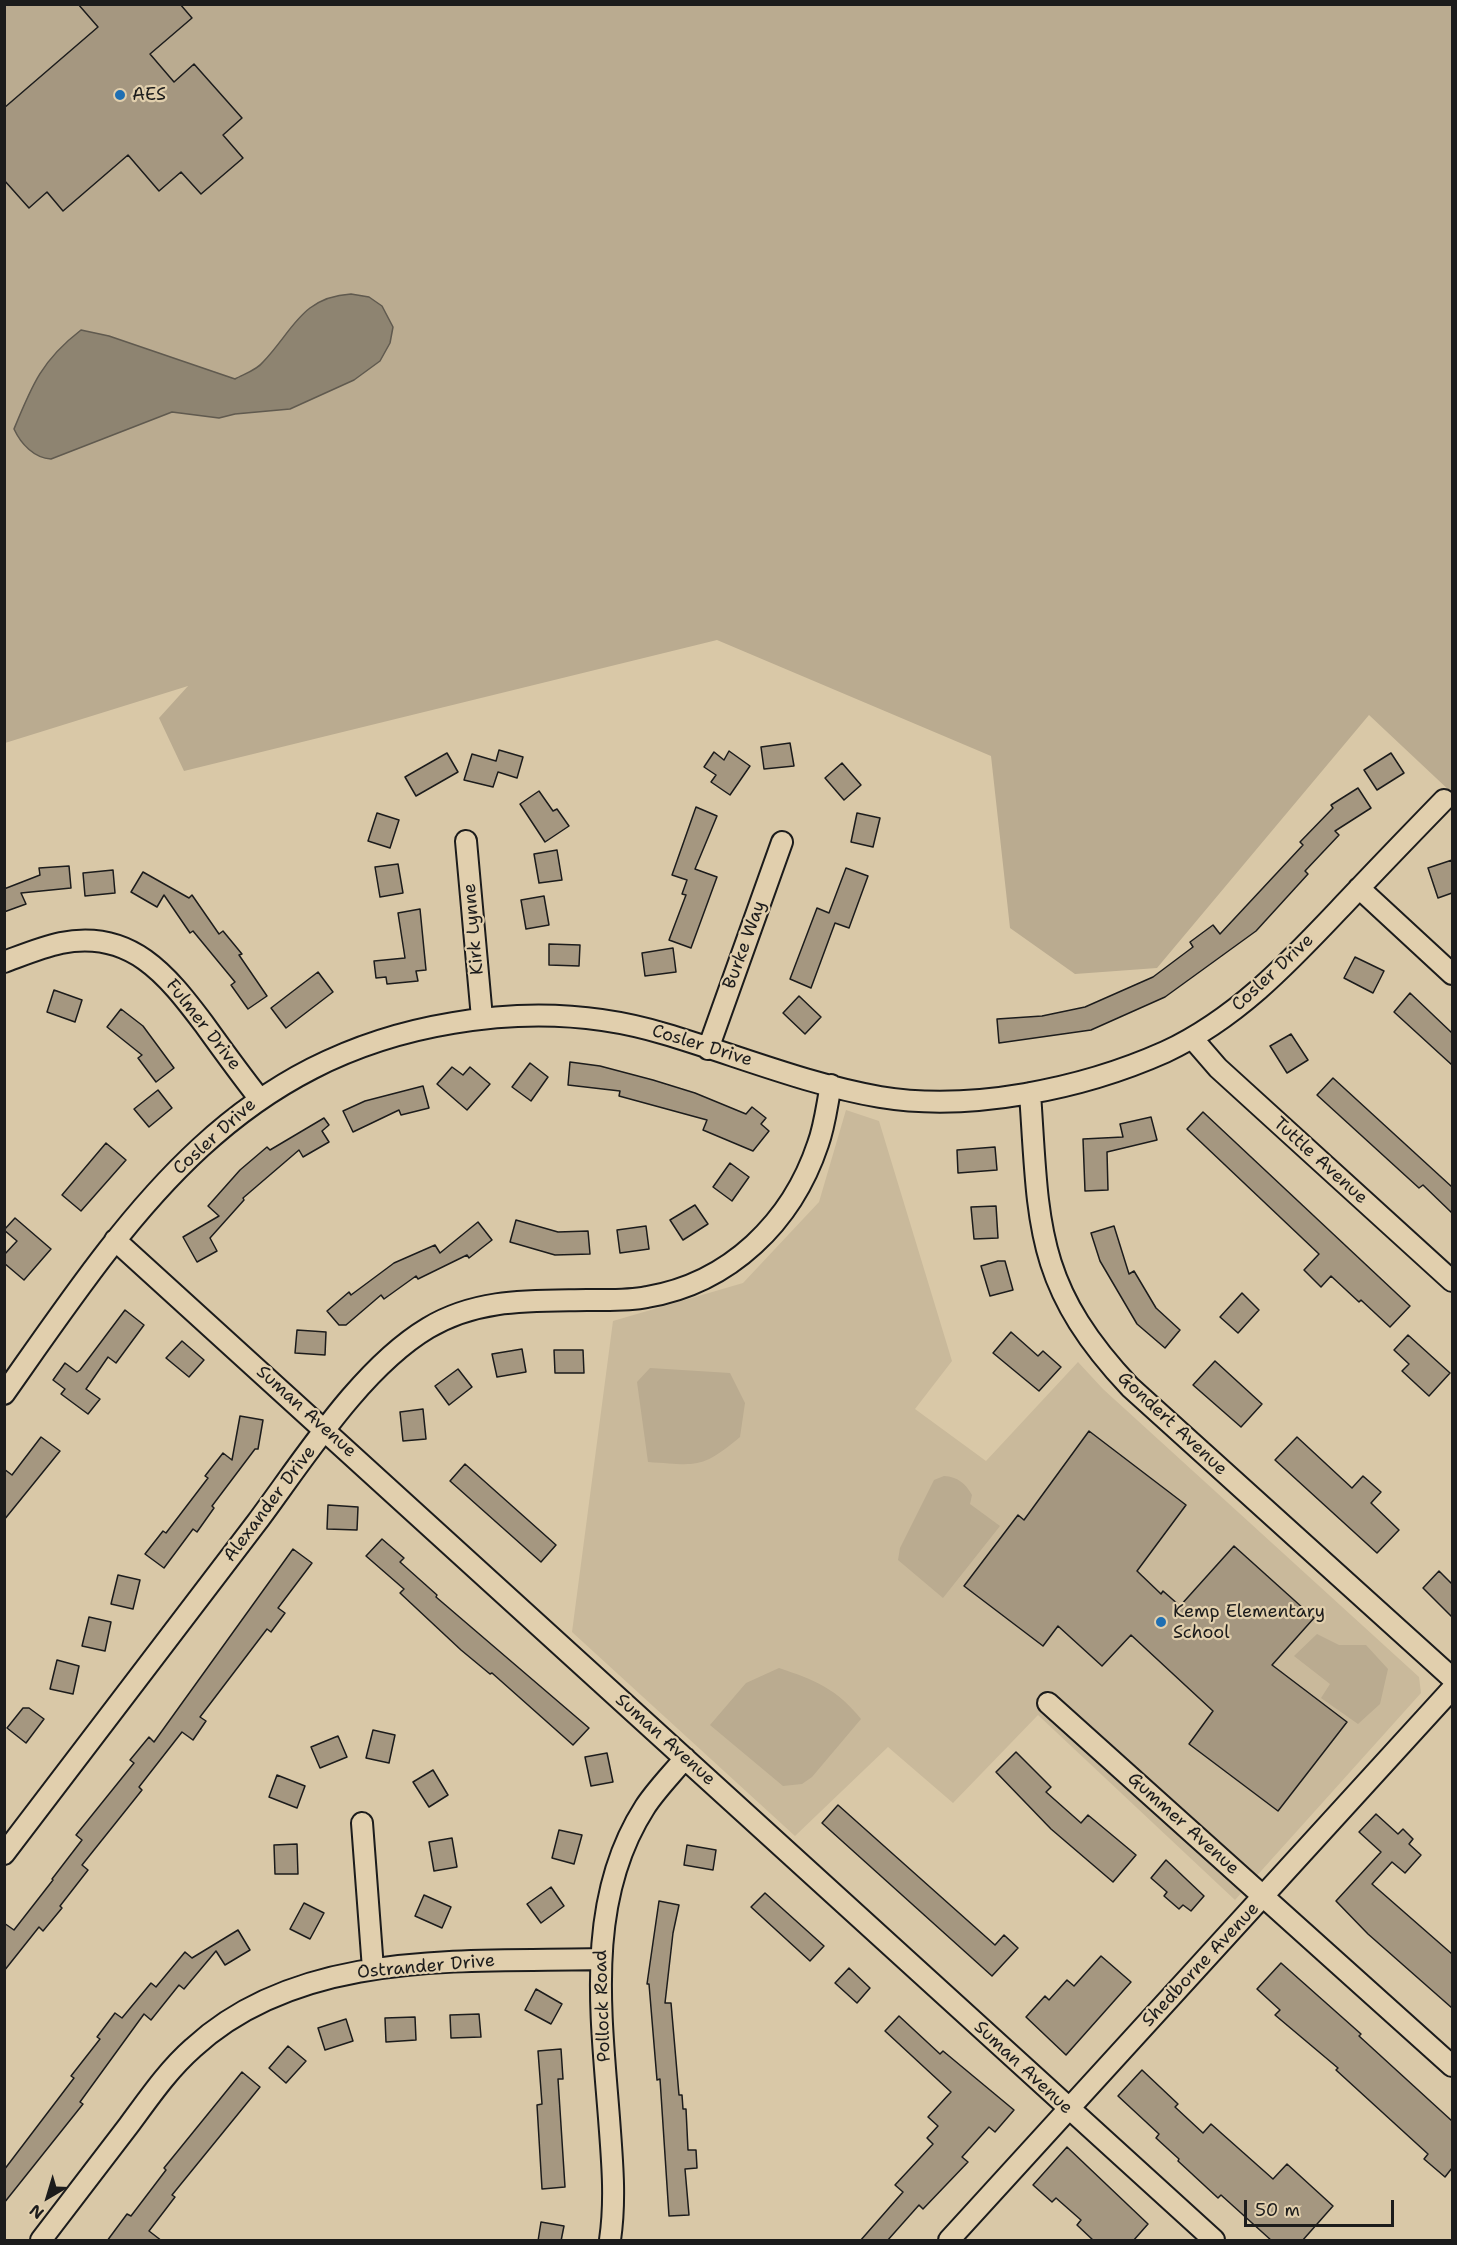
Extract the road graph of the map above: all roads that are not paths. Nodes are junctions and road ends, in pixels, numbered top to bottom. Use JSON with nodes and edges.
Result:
{"nodes":[{"id":1,"x":1444,"y":800,"type":"dead end"},
{"id":2,"x":466,"y":841,"type":"dead end"},
{"id":3,"x":782,"y":842,"type":"dead end"},
{"id":4,"x":1359,"y":888,"type":"junction"},
{"id":5,"x":4,"y":962,"type":"edge"},
{"id":6,"x":1452,"y":974,"type":"edge"},
{"id":7,"x":482,"y":1018,"type":"junction"},
{"id":8,"x":1192,"y":1038,"type":"junction"},
{"id":9,"x":708,"y":1048,"type":"junction"},
{"id":10,"x":831,"y":1085,"type":"junction"},
{"id":11,"x":1030,"y":1093,"type":"junction"},
{"id":12,"x":259,"y":1098,"type":"junction"},
{"id":13,"x":115,"y":1240,"type":"junction"},
{"id":14,"x":1452,"y":1281,"type":"edge"},
{"id":15,"x":4,"y":1394,"type":"edge"},
{"id":16,"x":326,"y":1430,"type":"junction"},
{"id":17,"x":1452,"y":1678,"type":"edge"},
{"id":18,"x":1452,"y":1689,"type":"edge"},
{"id":19,"x":1048,"y":1703,"type":"dead end"},
{"id":20,"x":685,"y":1758,"type":"junction"},
{"id":21,"x":362,"y":1823,"type":"dead end"},
{"id":22,"x":4,"y":1854,"type":"edge"},
{"id":23,"x":1263,"y":1898,"type":"junction"},
{"id":24,"x":600,"y":1959,"type":"junction"},
{"id":25,"x":373,"y":1969,"type":"junction"},
{"id":26,"x":1452,"y":2066,"type":"edge"},
{"id":27,"x":1068,"y":2110,"type":"junction"},
{"id":28,"x":41,"y":2241,"type":"edge"},
{"id":29,"x":610,"y":2241,"type":"edge"},
{"id":30,"x":949,"y":2241,"type":"edge"},
{"id":31,"x":1214,"y":2241,"type":"edge"}],
"edges":[{"from":1,"to":4,"type":"street","name":"Cosler Drive"},
{"from":2,"to":7,"type":"street","name":"Kirk Lynne"},
{"from":3,"to":9,"type":"street","name":"Burke Way"},
{"from":4,"to":6,"type":"street"},
{"from":4,"to":8,"type":"street","name":"Cosler Drive"},
{"from":5,"to":12,"type":"street","name":"Fulmer Drive"},
{"from":7,"to":9,"type":"street","name":"Cosler Drive"},
{"from":7,"to":12,"type":"street","name":"Cosler Drive"},
{"from":8,"to":11,"type":"street","name":"Cosler Drive"},
{"from":8,"to":14,"type":"street","name":"Tuttle Avenue"},
{"from":9,"to":10,"type":"street","name":"Cosler Drive"},
{"from":10,"to":11,"type":"street","name":"Cosler Drive"},
{"from":10,"to":16,"type":"street","name":"Alexander Drive"},
{"from":11,"to":17,"type":"street","name":"Gondert Avenue"},
{"from":12,"to":13,"type":"street","name":"Cosler Drive"},
{"from":13,"to":15,"type":"street","name":"Cosler Drive"},
{"from":13,"to":16,"type":"street","name":"Suman Avenue"},
{"from":16,"to":20,"type":"street","name":"Suman Avenue"},
{"from":16,"to":22,"type":"street","name":"Alexander Drive"},
{"from":18,"to":23,"type":"street","name":"Shedborne Avenue"},
{"from":19,"to":23,"type":"street","name":"Gummer Avenue"},
{"from":20,"to":24,"type":"street","name":"Pollock Road"},
{"from":20,"to":27,"type":"street","name":"Suman Avenue"},
{"from":21,"to":25,"type":"street"},
{"from":23,"to":26,"type":"street","name":"Gummer Avenue"},
{"from":23,"to":27,"type":"street","name":"Shedborne Avenue"},
{"from":24,"to":25,"type":"street","name":"Ostrander Drive"},
{"from":24,"to":29,"type":"street","name":"Pollock Road"},
{"from":25,"to":28,"type":"street","name":"Ostrander Drive"},
{"from":27,"to":30,"type":"street","name":"Shedborne Avenue"},
{"from":27,"to":31,"type":"street","name":"Suman Avenue"}]}
